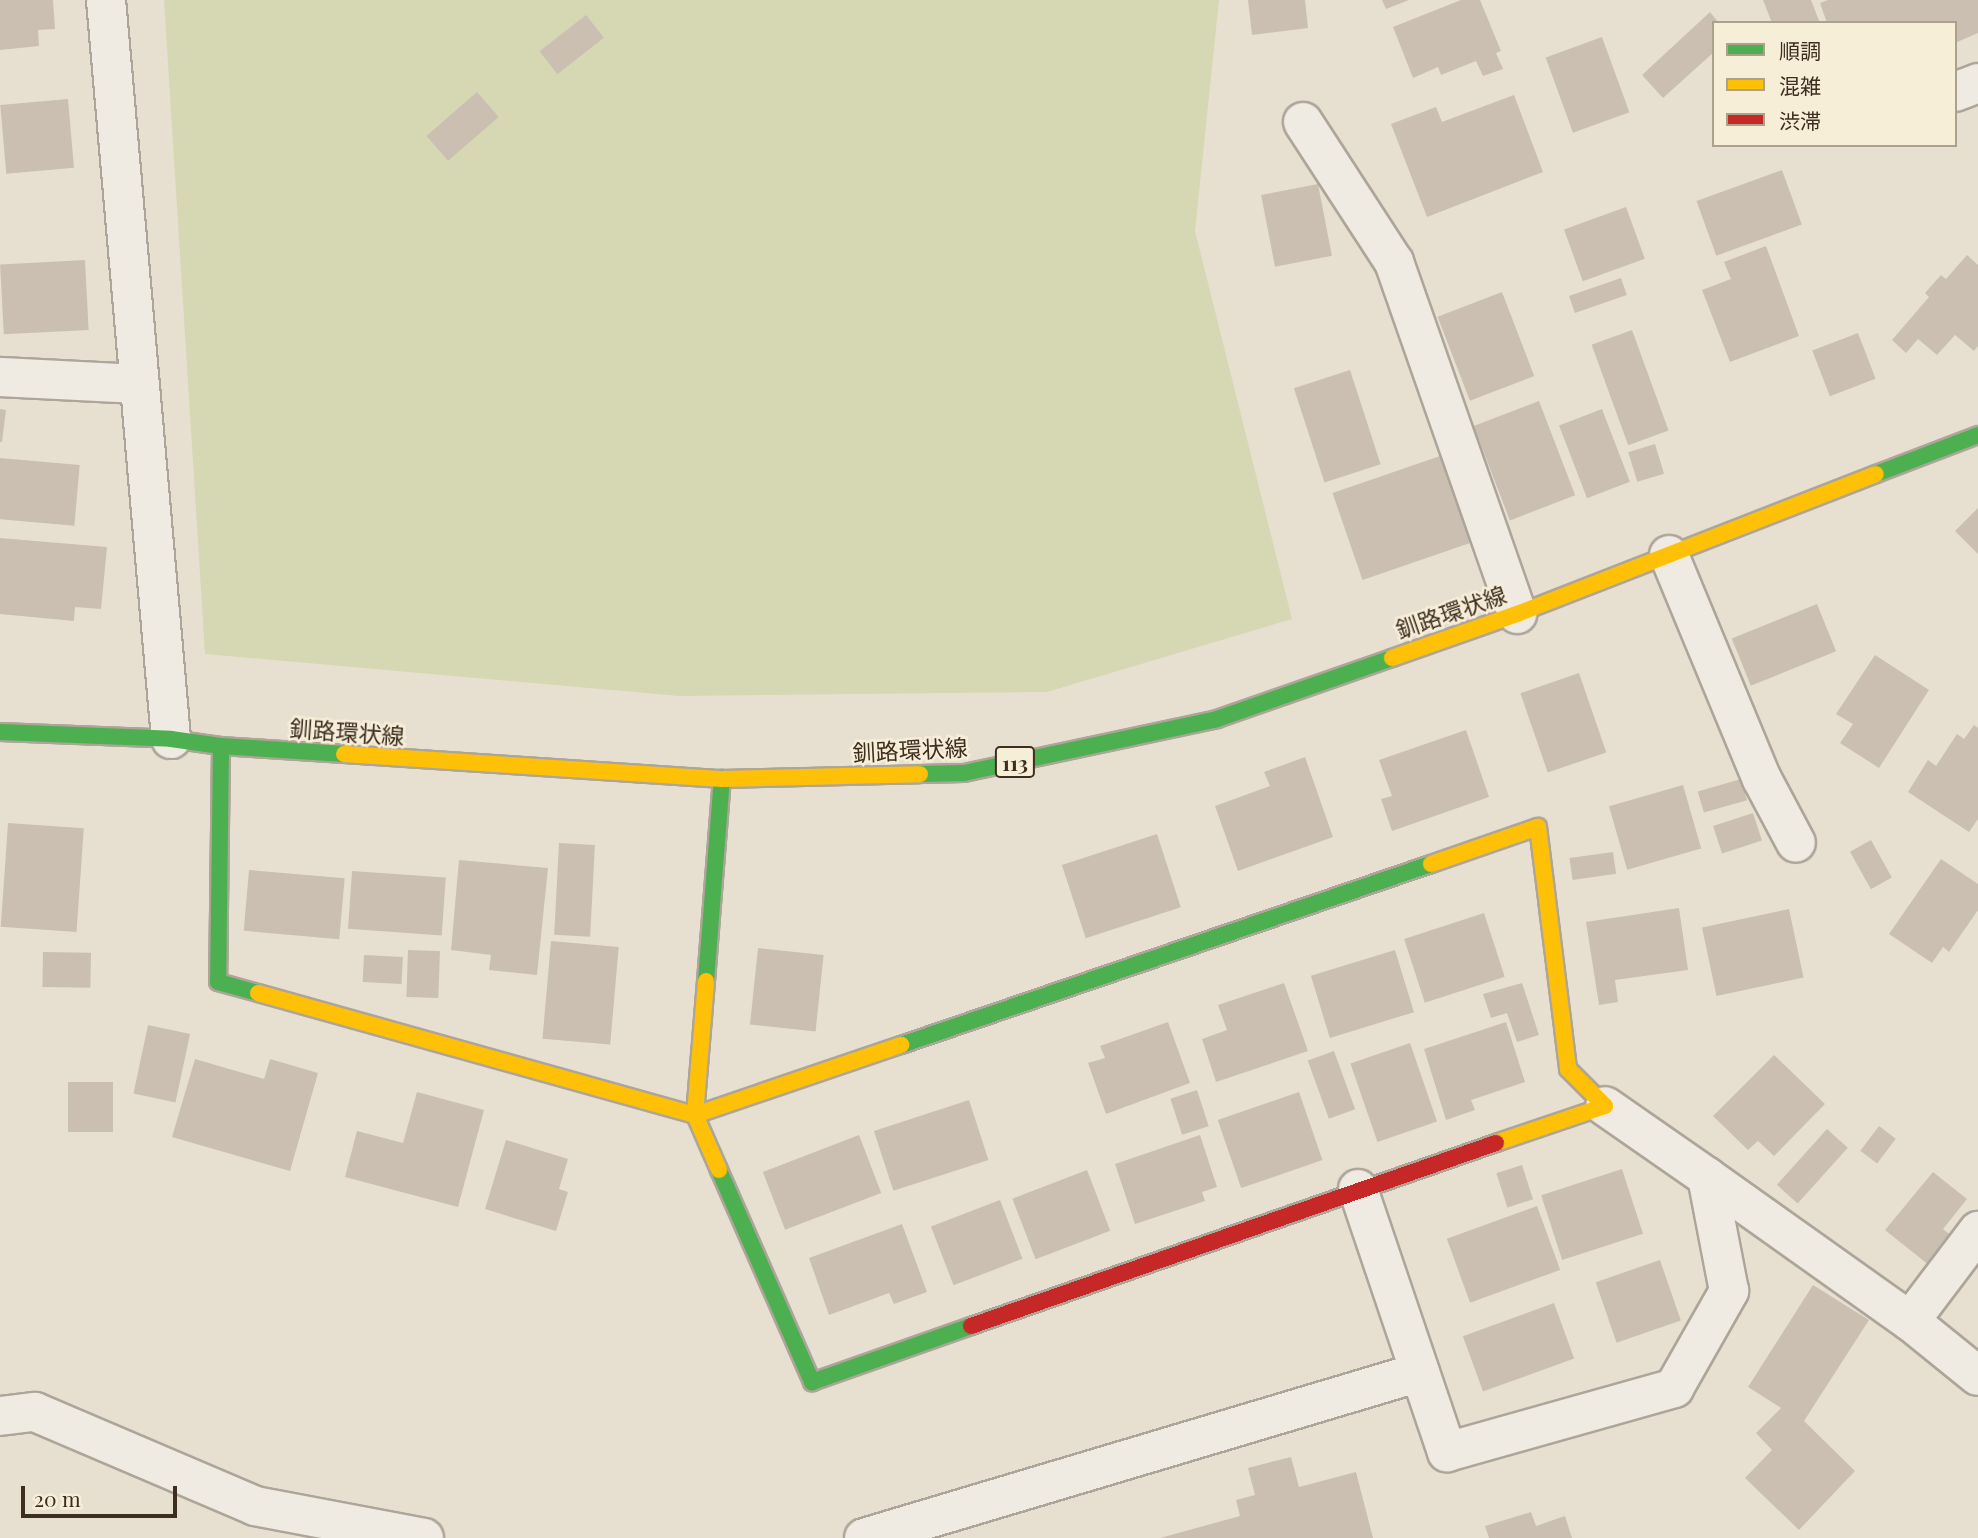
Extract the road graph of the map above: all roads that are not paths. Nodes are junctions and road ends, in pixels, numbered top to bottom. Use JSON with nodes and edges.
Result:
{"nodes":[{"id":1,"x":106,"y":0,"type":"edge"},
{"id":2,"x":1978,"y":83,"type":"edge"},
{"id":3,"x":1957,"y":91,"type":"edge"},
{"id":4,"x":1303,"y":122,"type":"dead end"},
{"id":5,"x":0,"y":377,"type":"edge"},
{"id":6,"x":139,"y":384,"type":"junction"},
{"id":7,"x":1978,"y":435,"type":"edge"},
{"id":8,"x":1669,"y":555,"type":"junction"},
{"id":9,"x":1517,"y":614,"type":"junction"},
{"id":10,"x":0,"y":732,"type":"edge"},
{"id":11,"x":171,"y":739,"type":"junction"},
{"id":12,"x":221,"y":746,"type":"junction"},
{"id":13,"x":722,"y":779,"type":"junction"},
{"id":14,"x":1796,"y":844,"type":"dead end"},
{"id":15,"x":1605,"y":1106,"type":"junction"},
{"id":16,"x":695,"y":1115,"type":"junction"},
{"id":17,"x":1707,"y":1177,"type":"junction"},
{"id":18,"x":1358,"y":1189,"type":"junction"},
{"id":19,"x":1978,"y":1231,"type":"edge"},
{"id":20,"x":1910,"y":1321,"type":"junction"},
{"id":21,"x":1420,"y":1372,"type":"junction"},
{"id":22,"x":1978,"y":1376,"type":"edge"},
{"id":23,"x":0,"y":1416,"type":"edge"},
{"id":24,"x":424,"y":1538,"type":"edge"},
{"id":25,"x":864,"y":1538,"type":"edge"}],
"edges":[{"from":1,"to":6,"type":"street"},
{"from":2,"to":3,"type":"street"},
{"from":4,"to":9,"type":"street"},
{"from":5,"to":6,"type":"street"},
{"from":6,"to":11,"type":"street"},
{"from":7,"to":8,"type":"street","name":"釧路環状線","number":"113"},
{"from":8,"to":9,"type":"street","name":"釧路環状線","number":"113"},
{"from":8,"to":14,"type":"street"},
{"from":9,"to":13,"type":"street","name":"釧路環状線","number":"113"},
{"from":10,"to":11,"type":"street","name":"釧路環状線","number":"113"},
{"from":11,"to":12,"type":"street","name":"釧路環状線","number":"113"},
{"from":12,"to":13,"type":"street","name":"釧路環状線","number":"113"},
{"from":12,"to":16,"type":"street"},
{"from":13,"to":16,"type":"street"},
{"from":15,"to":16,"type":"street"},
{"from":15,"to":17,"type":"street"},
{"from":15,"to":18,"type":"street"},
{"from":16,"to":18,"type":"street"},
{"from":17,"to":20,"type":"street"},
{"from":17,"to":21,"type":"street"},
{"from":18,"to":21,"type":"street"},
{"from":19,"to":20,"type":"street"},
{"from":20,"to":22,"type":"street"},
{"from":21,"to":25,"type":"street"},
{"from":23,"to":24,"type":"street"}]}
